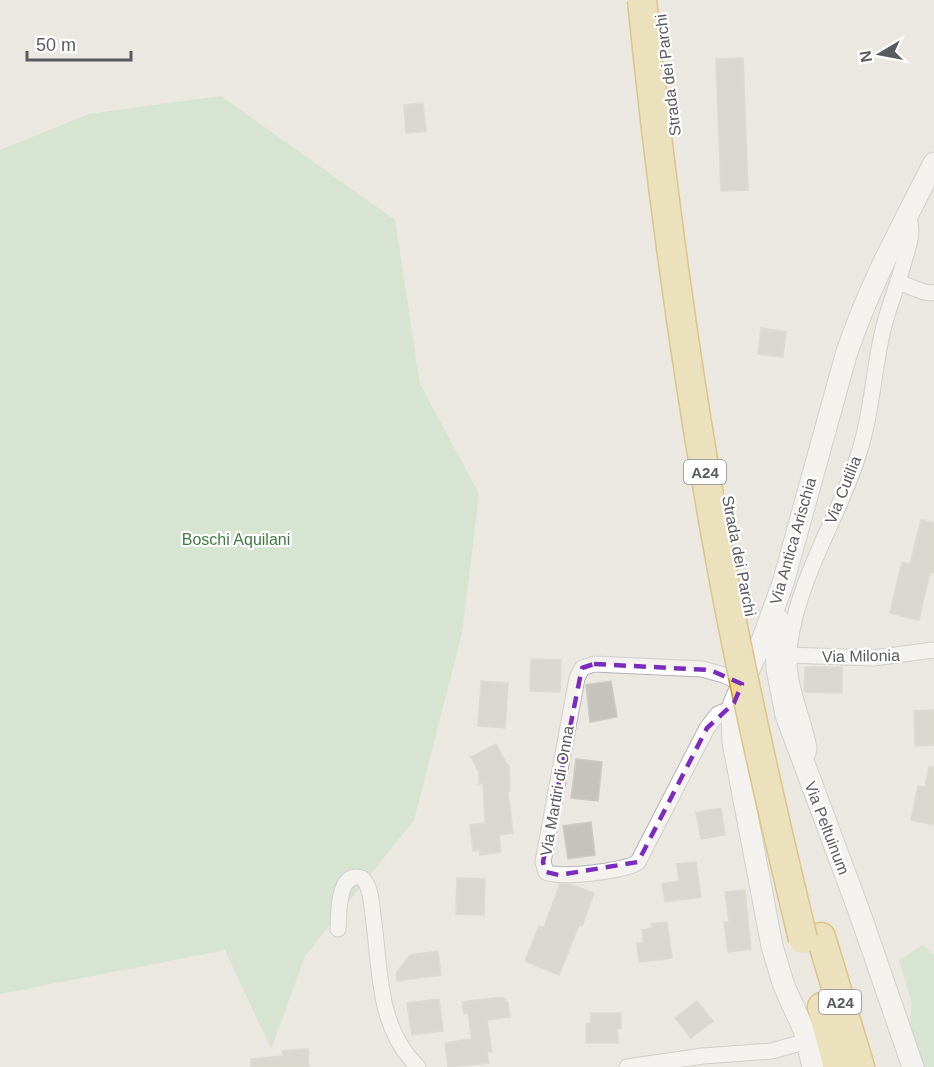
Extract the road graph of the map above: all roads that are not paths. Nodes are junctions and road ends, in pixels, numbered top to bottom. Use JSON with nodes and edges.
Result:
{"nodes":[{"id":1,"x":642,"y":0,"type":"edge"},
{"id":2,"x":660,"y":0,"type":"edge"},
{"id":3,"x":934,"y":163,"type":"edge"},
{"id":4,"x":907,"y":216,"type":"junction"},
{"id":5,"x":898,"y":282,"type":"junction"},
{"id":6,"x":934,"y":293,"type":"edge"},
{"id":7,"x":783,"y":583,"type":"junction"},
{"id":8,"x":934,"y":650,"type":"edge"},
{"id":9,"x":788,"y":654,"type":"junction"},
{"id":10,"x":742,"y":684,"type":"junction"},
{"id":11,"x":783,"y":706,"type":"junction"},
{"id":12,"x":732,"y":713,"type":"junction"},
{"id":13,"x":801,"y":759,"type":"junction"},
{"id":14,"x":338,"y":929,"type":"dead end"},
{"id":15,"x":812,"y":938,"type":"junction"},
{"id":16,"x":807,"y":1041,"type":"junction"},
{"id":17,"x":418,"y":1067,"type":"edge"},
{"id":18,"x":627,"y":1067,"type":"edge"},
{"id":19,"x":813,"y":1067,"type":"edge"},
{"id":20,"x":838,"y":1067,"type":"edge"},
{"id":21,"x":860,"y":1067,"type":"edge"},
{"id":22,"x":913,"y":1067,"type":"edge"}],
"edges":[{"from":1,"to":15,"type":"highway","name":"Strada dei Parchi","number":"A24","bridge":true},
{"from":2,"to":15,"type":"highway","name":"Strada dei Parchi","number":"A24"},
{"from":3,"to":4,"type":"main road","name":"Via Antica Arischia"},
{"from":4,"to":5,"type":"street","name":"Via Cutilia"},
{"from":4,"to":7,"type":"main road","name":"Via Antica Arischia"},
{"from":5,"to":6,"type":"street"},
{"from":5,"to":9,"type":"street","name":"Via Cutilia"},
{"from":7,"to":10,"type":"main road","name":"Via Antica Arischia"},
{"from":7,"to":11,"type":"main road","name":"Via Peltuinum"},
{"from":8,"to":9,"type":"street","name":"Via Milonia"},
{"from":9,"to":13,"type":"street","name":"Via Cutilia"},
{"from":10,"to":11,"type":"main road"},
{"from":10,"to":12,"type":"main road","name":"Via Antica Arischia"},
{"from":10,"to":12,"type":"street","name":"Via Martiri di Onna"},
{"from":11,"to":12,"type":"main road"},
{"from":11,"to":13,"type":"main road","name":"Via Peltuinum"},
{"from":12,"to":16,"type":"main road","name":"Via Antica Arischia"},
{"from":13,"to":22,"type":"main road","name":"Via Peltuinum"},
{"from":14,"to":17,"type":"street"},
{"from":15,"to":20,"type":"highway","name":"Strada dei Parchi","number":"A24"},
{"from":15,"to":21,"type":"highway","name":"Strada dei Parchi","number":"A24"},
{"from":16,"to":18,"type":"street"},
{"from":16,"to":19,"type":"main road","name":"Via Antica Arischia"}]}
